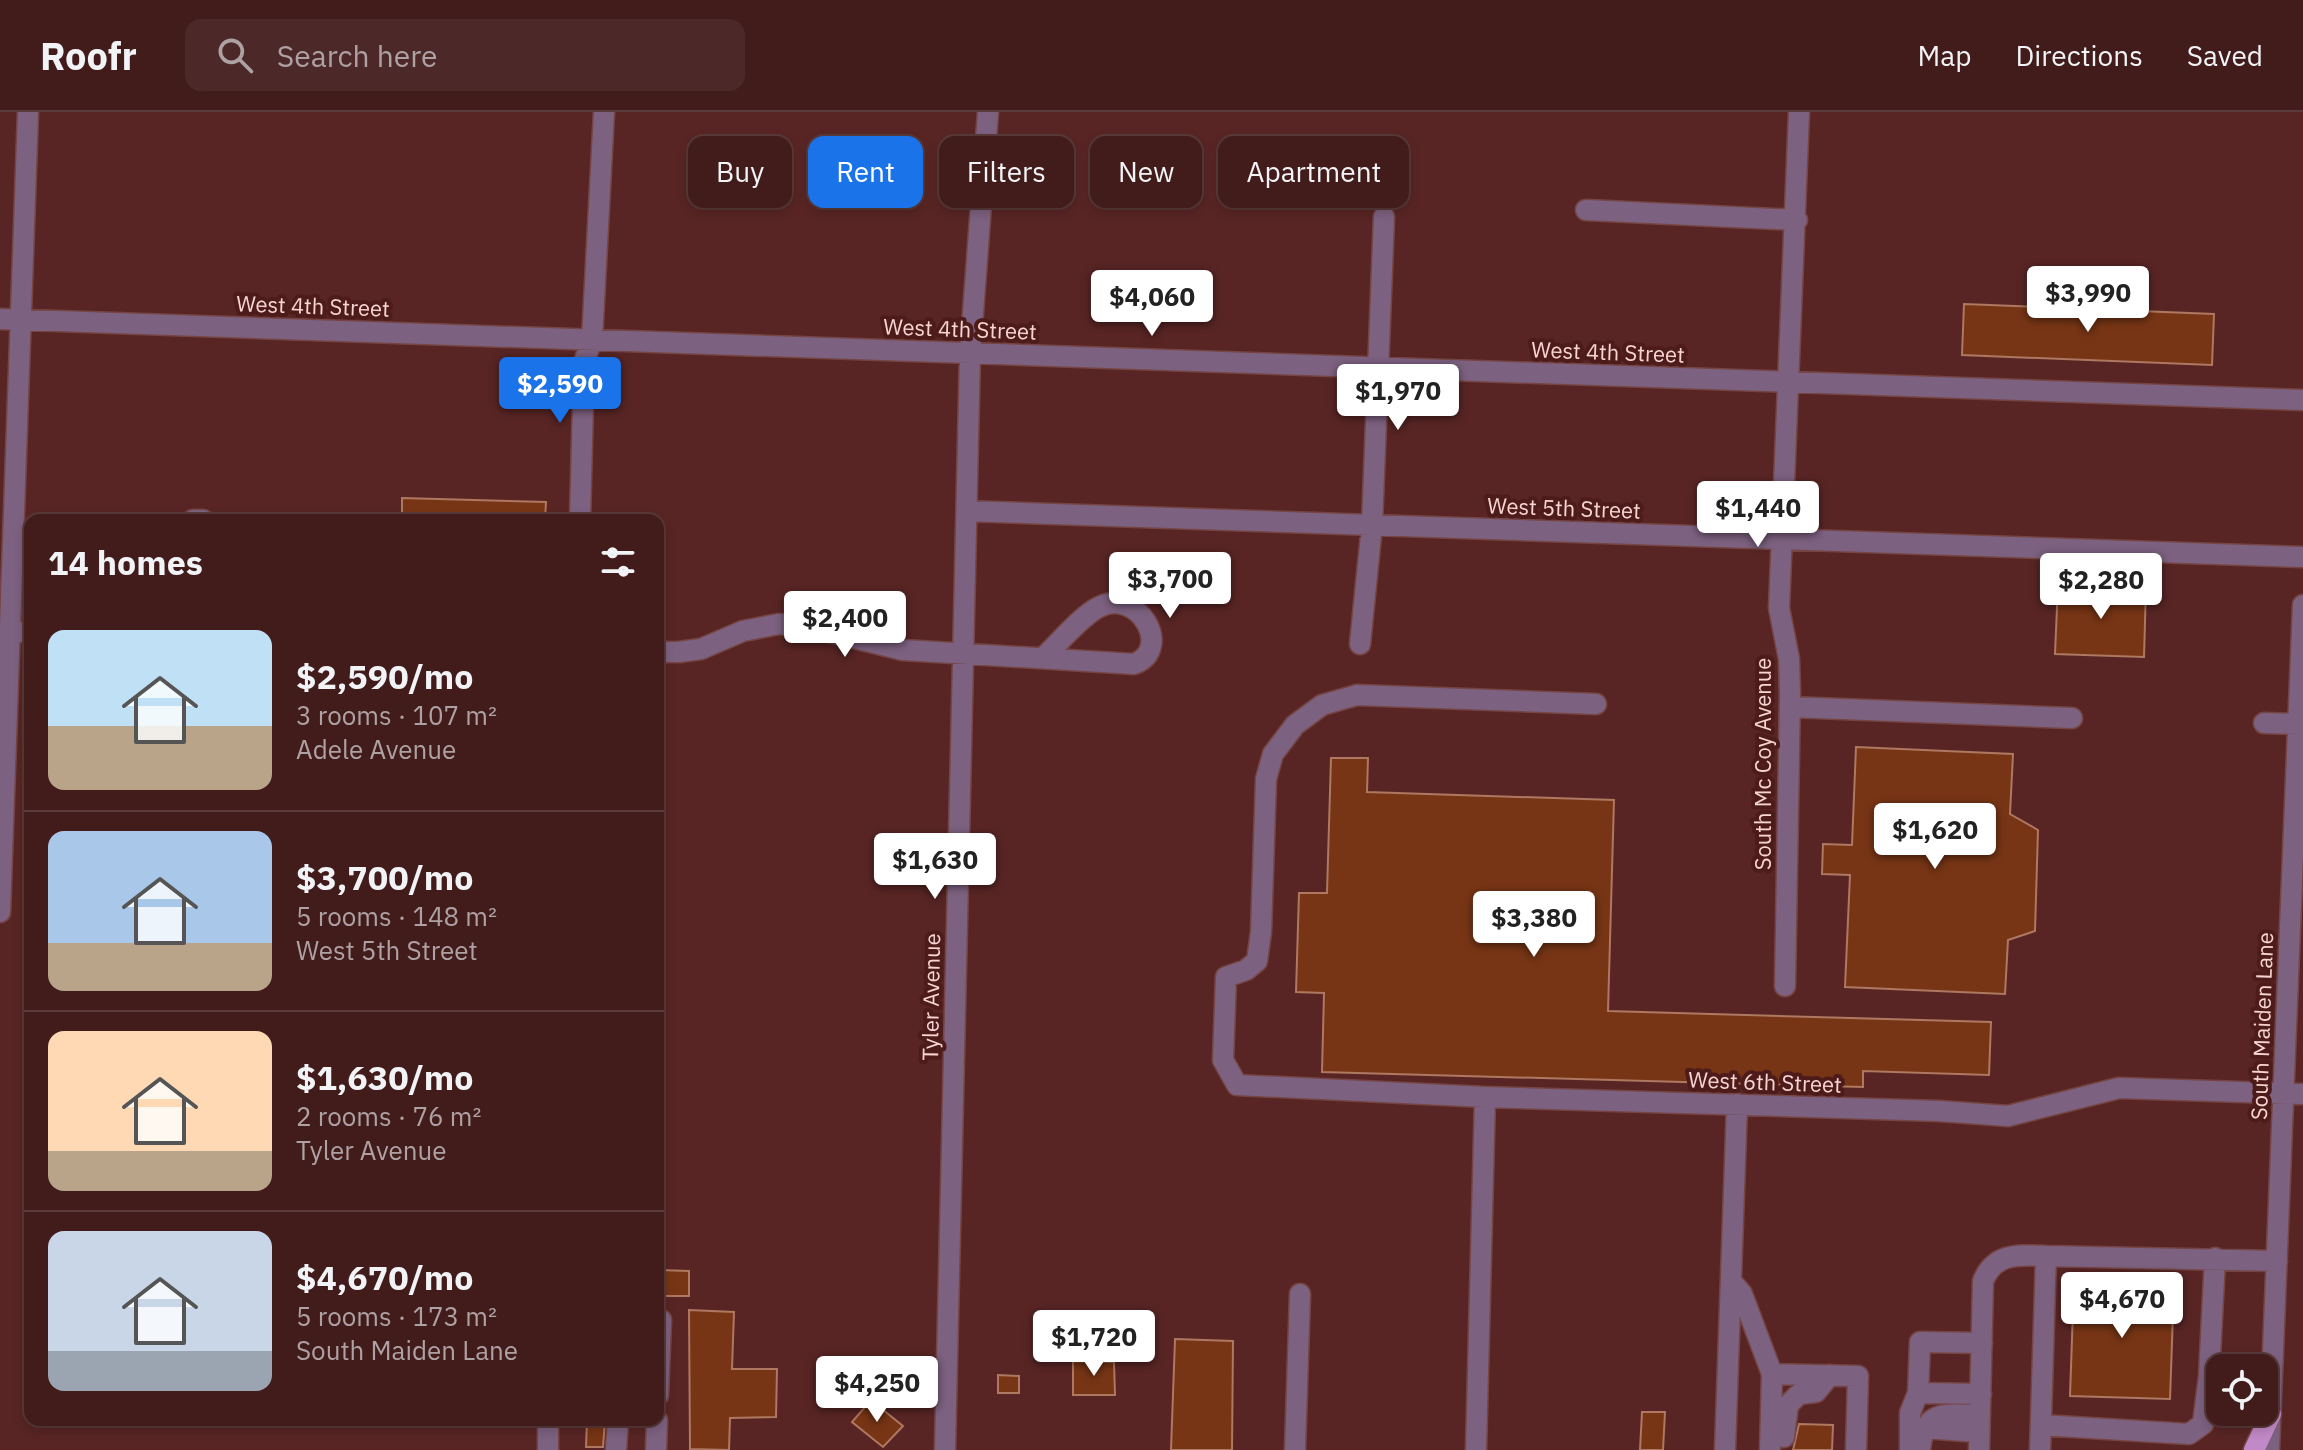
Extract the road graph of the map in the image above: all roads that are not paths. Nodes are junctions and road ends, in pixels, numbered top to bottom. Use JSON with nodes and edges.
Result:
{"nodes":[{"id":1,"x":28,"y":112,"type":"edge"},
{"id":2,"x":604,"y":112,"type":"edge"},
{"id":3,"x":988,"y":112,"type":"edge"},
{"id":4,"x":1799,"y":112,"type":"edge"},
{"id":5,"x":1586,"y":210,"type":"dead end"},
{"id":6,"x":1384,"y":217,"type":"dead end"},
{"id":7,"x":1797,"y":220,"type":"junction"},
{"id":8,"x":0,"y":319,"type":"edge"},
{"id":9,"x":21,"y":319,"type":"junction"},
{"id":10,"x":592,"y":340,"type":"junction"},
{"id":11,"x":970,"y":353,"type":"junction"},
{"id":12,"x":1379,"y":368,"type":"junction"},
{"id":13,"x":1788,"y":382,"type":"junction"},
{"id":14,"x":2303,"y":400,"type":"edge"},
{"id":15,"x":967,"y":511,"type":"junction"},
{"id":16,"x":580,"y":514,"type":"edge"},
{"id":17,"x":1372,"y":525,"type":"junction"},
{"id":18,"x":1781,"y":540,"type":"junction"},
{"id":19,"x":2303,"y":557,"type":"edge"},
{"id":20,"x":2303,"y":605,"type":"edge"},
{"id":21,"x":20,"y":632,"type":"edge"},
{"id":22,"x":1360,"y":644,"type":"dead end"},
{"id":23,"x":664,"y":652,"type":"edge"},
{"id":24,"x":962,"y":653,"type":"junction"},
{"id":25,"x":1044,"y":657,"type":"junction"},
{"id":26,"x":2302,"y":691,"type":"edge"},
{"id":27,"x":1596,"y":704,"type":"dead end"},
{"id":28,"x":1790,"y":707,"type":"junction"},
{"id":29,"x":2072,"y":718,"type":"dead end"},
{"id":30,"x":2264,"y":723,"type":"dead end"},
{"id":31,"x":2299,"y":724,"type":"junction"},
{"id":32,"x":0,"y":912,"type":"edge"},
{"id":33,"x":1785,"y":986,"type":"dead end"},
{"id":34,"x":2293,"y":1094,"type":"edge"},
{"id":35,"x":1485,"y":1097,"type":"junction"},
{"id":36,"x":1737,"y":1104,"type":"junction"},
{"id":37,"x":2046,"y":1256,"type":"junction"},
{"id":38,"x":2215,"y":1258,"type":"junction"},
{"id":39,"x":2277,"y":1261,"type":"junction"},
{"id":40,"x":1731,"y":1281,"type":"junction"},
{"id":41,"x":1300,"y":1294,"type":"dead end"},
{"id":42,"x":1982,"y":1343,"type":"junction"},
{"id":43,"x":2273,"y":1354,"type":"edge"},
{"id":44,"x":1772,"y":1374,"type":"junction"},
{"id":45,"x":1830,"y":1375,"type":"junction"},
{"id":46,"x":1918,"y":1393,"type":"junction"},
{"id":47,"x":1981,"y":1394,"type":"junction"},
{"id":48,"x":2041,"y":1425,"type":"junction"},
{"id":49,"x":548,"y":1426,"type":"edge"},
{"id":50,"x":618,"y":1426,"type":"edge"},
{"id":51,"x":657,"y":1426,"type":"edge"},
{"id":52,"x":2265,"y":1426,"type":"edge"},
{"id":53,"x":2270,"y":1426,"type":"edge"},
{"id":54,"x":1979,"y":1432,"type":"edge"},
{"id":55,"x":548,"y":1450,"type":"edge"},
{"id":56,"x":616,"y":1450,"type":"edge"},
{"id":57,"x":656,"y":1450,"type":"edge"},
{"id":58,"x":945,"y":1450,"type":"edge"},
{"id":59,"x":1295,"y":1450,"type":"edge"},
{"id":60,"x":1476,"y":1450,"type":"edge"},
{"id":61,"x":1725,"y":1450,"type":"edge"},
{"id":62,"x":1770,"y":1450,"type":"edge"},
{"id":63,"x":1783,"y":1450,"type":"edge"},
{"id":64,"x":1856,"y":1450,"type":"edge"},
{"id":65,"x":1910,"y":1450,"type":"edge"},
{"id":66,"x":1920,"y":1450,"type":"edge"},
{"id":67,"x":2040,"y":1450,"type":"edge"},
{"id":68,"x":2254,"y":1450,"type":"edge"},
{"id":69,"x":2269,"y":1450,"type":"edge"}],
"edges":[{"from":1,"to":9,"type":"street"},
{"from":2,"to":10,"type":"street"},
{"from":3,"to":11,"type":"street","name":"Tyler Avenue"},
{"from":4,"to":7,"type":"street","name":"South Mc Coy Avenue"},
{"from":5,"to":7,"type":"street"},
{"from":6,"to":12,"type":"street"},
{"from":7,"to":13,"type":"street","name":"South Mc Coy Avenue"},
{"from":8,"to":9,"type":"street","name":"West 4th Street"},
{"from":9,"to":10,"type":"street","name":"West 4th Street"},
{"from":9,"to":21,"type":"street"},
{"from":10,"to":11,"type":"street","name":"West 4th Street"},
{"from":10,"to":16,"type":"street"},
{"from":11,"to":12,"type":"street","name":"West 4th Street"},
{"from":11,"to":15,"type":"street","name":"Tyler Avenue"},
{"from":12,"to":13,"type":"street","name":"West 4th Street"},
{"from":12,"to":17,"type":"street"},
{"from":13,"to":14,"type":"street","name":"West 4th Street"},
{"from":13,"to":18,"type":"street","name":"South Mc Coy Avenue"},
{"from":15,"to":17,"type":"street","name":"West 5th Street"},
{"from":15,"to":24,"type":"street","name":"Tyler Avenue"},
{"from":17,"to":18,"type":"street","name":"West 5th Street"},
{"from":17,"to":22,"type":"street"},
{"from":18,"to":19,"type":"street","name":"West 5th Street"},
{"from":18,"to":28,"type":"street","name":"South Mc Coy Avenue"},
{"from":20,"to":26,"type":"street","name":"South Maiden Lane"},
{"from":21,"to":32,"type":"street"},
{"from":23,"to":24,"type":"street"},
{"from":24,"to":25,"type":"street"},
{"from":24,"to":58,"type":"street","name":"Tyler Avenue"},
{"from":25,"to":25,"type":"street"},
{"from":26,"to":31,"type":"street","name":"South Maiden Lane"},
{"from":27,"to":35,"type":"street","name":"West 6th Street"},
{"from":28,"to":29,"type":"street"},
{"from":28,"to":33,"type":"street","name":"South Mc Coy Avenue"},
{"from":30,"to":31,"type":"street"},
{"from":31,"to":34,"type":"street","name":"South Maiden Lane"},
{"from":34,"to":36,"type":"street","name":"West 6th Street"},
{"from":34,"to":39,"type":"street","name":"South Maiden Lane"},
{"from":35,"to":36,"type":"street","name":"West 6th Street"},
{"from":35,"to":60,"type":"street"},
{"from":36,"to":40,"type":"street"},
{"from":37,"to":38,"type":"street"},
{"from":37,"to":42,"type":"street"},
{"from":37,"to":48,"type":"street"},
{"from":38,"to":39,"type":"street"},
{"from":38,"to":48,"type":"street"},
{"from":39,"to":43,"type":"street","name":"South Maiden Lane"},
{"from":40,"to":44,"type":"street"},
{"from":40,"to":61,"type":"street"},
{"from":41,"to":59,"type":"street"},
{"from":42,"to":46,"type":"street"},
{"from":42,"to":47,"type":"street"},
{"from":44,"to":45,"type":"street"},
{"from":44,"to":62,"type":"street"},
{"from":45,"to":63,"type":"street"},
{"from":45,"to":64,"type":"street"},
{"from":46,"to":47,"type":"street"},
{"from":46,"to":65,"type":"street"},
{"from":47,"to":54,"type":"street"},
{"from":48,"to":67,"type":"street"},
{"from":49,"to":55,"type":"street"},
{"from":50,"to":56,"type":"street"},
{"from":51,"to":57,"type":"street"},
{"from":52,"to":68,"type":"main road"},
{"from":53,"to":69,"type":"street","name":"South Maiden Lane"},
{"from":54,"to":66,"type":"street"}]}
